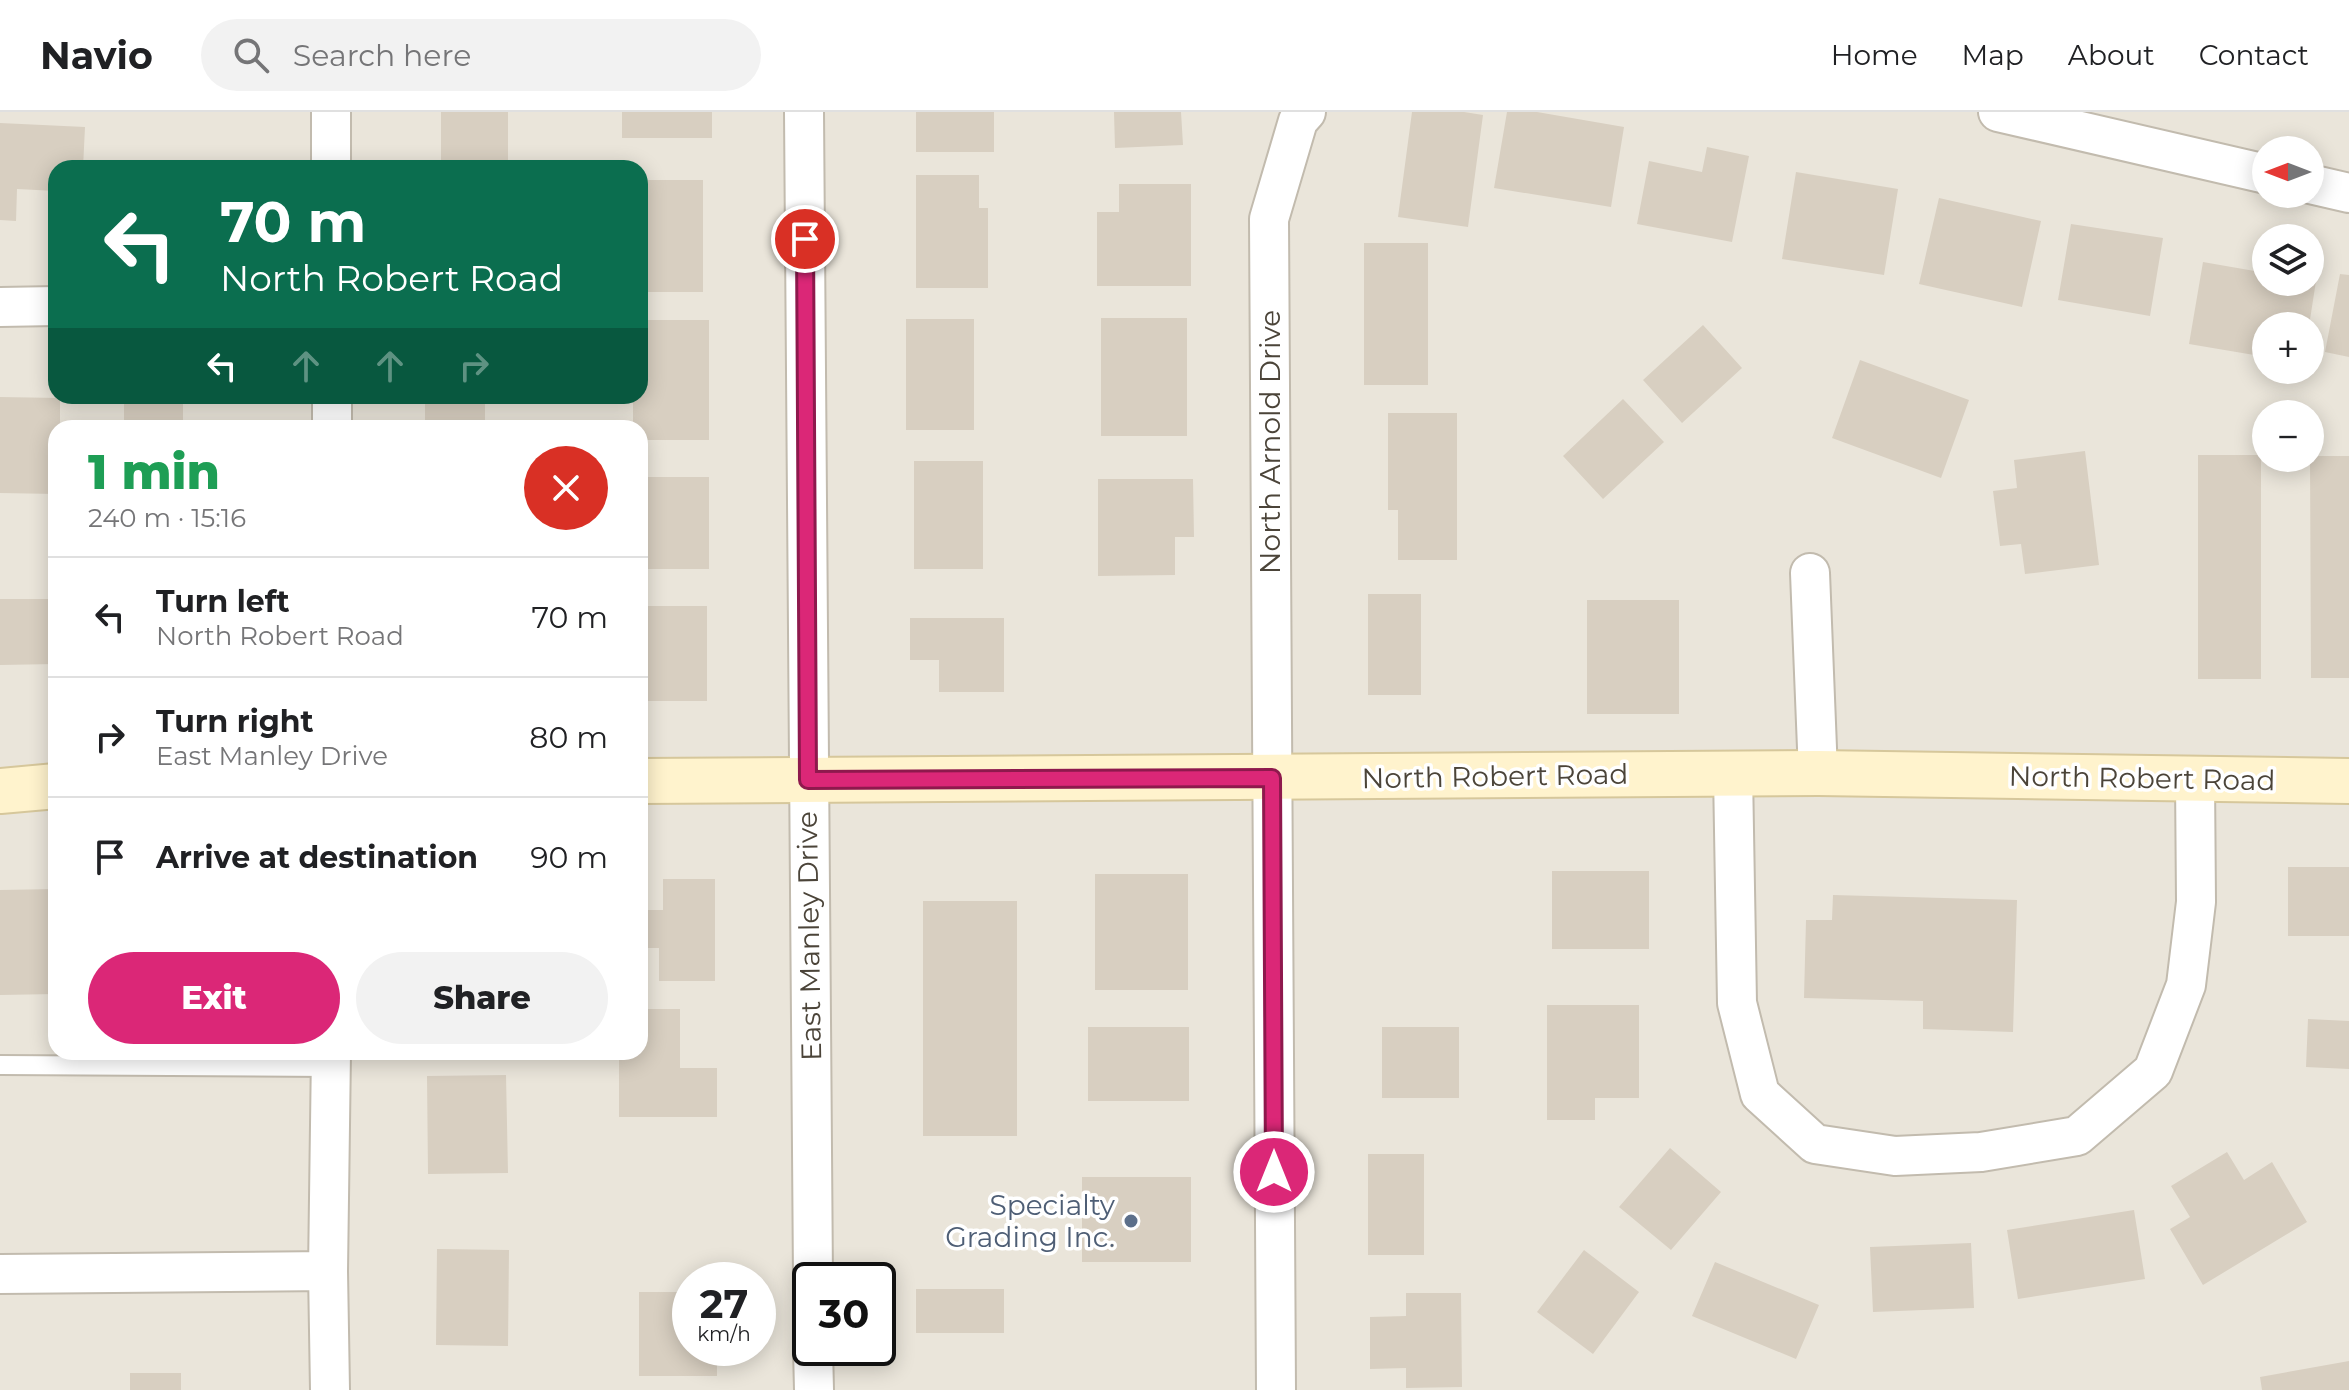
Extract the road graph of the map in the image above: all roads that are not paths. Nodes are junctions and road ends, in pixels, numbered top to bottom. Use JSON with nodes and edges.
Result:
{"nodes":[{"id":1,"x":331,"y":112,"type":"edge"},
{"id":2,"x":804,"y":112,"type":"edge"},
{"id":3,"x":1306,"y":112,"type":"edge"},
{"id":4,"x":1998,"y":112,"type":"edge"},
{"id":5,"x":331,"y":160,"type":"edge"},
{"id":6,"x":2252,"y":171,"type":"edge"},
{"id":7,"x":2324,"y":187,"type":"edge"},
{"id":8,"x":2349,"y":193,"type":"edge"},
{"id":9,"x":48,"y":306,"type":"edge"},
{"id":10,"x":0,"y":307,"type":"edge"},
{"id":11,"x":1810,"y":573,"type":"dead end"},
{"id":12,"x":1733,"y":773,"type":"junction"},
{"id":13,"x":1818,"y":773,"type":"junction"},
{"id":14,"x":1272,"y":778,"type":"junction"},
{"id":15,"x":2195,"y":779,"type":"junction"},
{"id":16,"x":808,"y":780,"type":"junction"},
{"id":17,"x":648,"y":781,"type":"edge"},
{"id":18,"x":2349,"y":781,"type":"edge"},
{"id":19,"x":48,"y":787,"type":"edge"},
{"id":20,"x":0,"y":791,"type":"edge"},
{"id":21,"x":331,"y":1060,"type":"edge"},
{"id":22,"x":0,"y":1065,"type":"edge"},
{"id":23,"x":813,"y":1262,"type":"edge"},
{"id":24,"x":328,"y":1271,"type":"junction"},
{"id":25,"x":0,"y":1274,"type":"edge"},
{"id":26,"x":813,"y":1366,"type":"edge"},
{"id":27,"x":330,"y":1390,"type":"edge"},
{"id":28,"x":814,"y":1390,"type":"edge"},
{"id":29,"x":1276,"y":1390,"type":"edge"}],
"edges":[{"from":1,"to":5,"type":"street"},
{"from":2,"to":16,"type":"street","name":"East Manley Drive"},
{"from":3,"to":14,"type":"street","name":"North Arnold Drive"},
{"from":4,"to":6,"type":"street"},
{"from":7,"to":8,"type":"street"},
{"from":9,"to":10,"type":"street"},
{"from":11,"to":13,"type":"street"},
{"from":12,"to":13,"type":"main road","name":"North Robert Road"},
{"from":12,"to":14,"type":"main road","name":"North Robert Road"},
{"from":12,"to":15,"type":"street"},
{"from":13,"to":15,"type":"main road","name":"North Robert Road"},
{"from":14,"to":16,"type":"main road","name":"North Robert Road"},
{"from":14,"to":29,"type":"street","name":"North Arnold Drive"},
{"from":15,"to":18,"type":"main road","name":"North Robert Road"},
{"from":16,"to":17,"type":"main road","name":"North Robert Road"},
{"from":16,"to":23,"type":"street","name":"East Manley Drive"},
{"from":19,"to":20,"type":"main road"},
{"from":21,"to":22,"type":"lane"},
{"from":21,"to":24,"type":"street"},
{"from":24,"to":25,"type":"street"},
{"from":24,"to":27,"type":"street"},
{"from":26,"to":28,"type":"street"}]}
